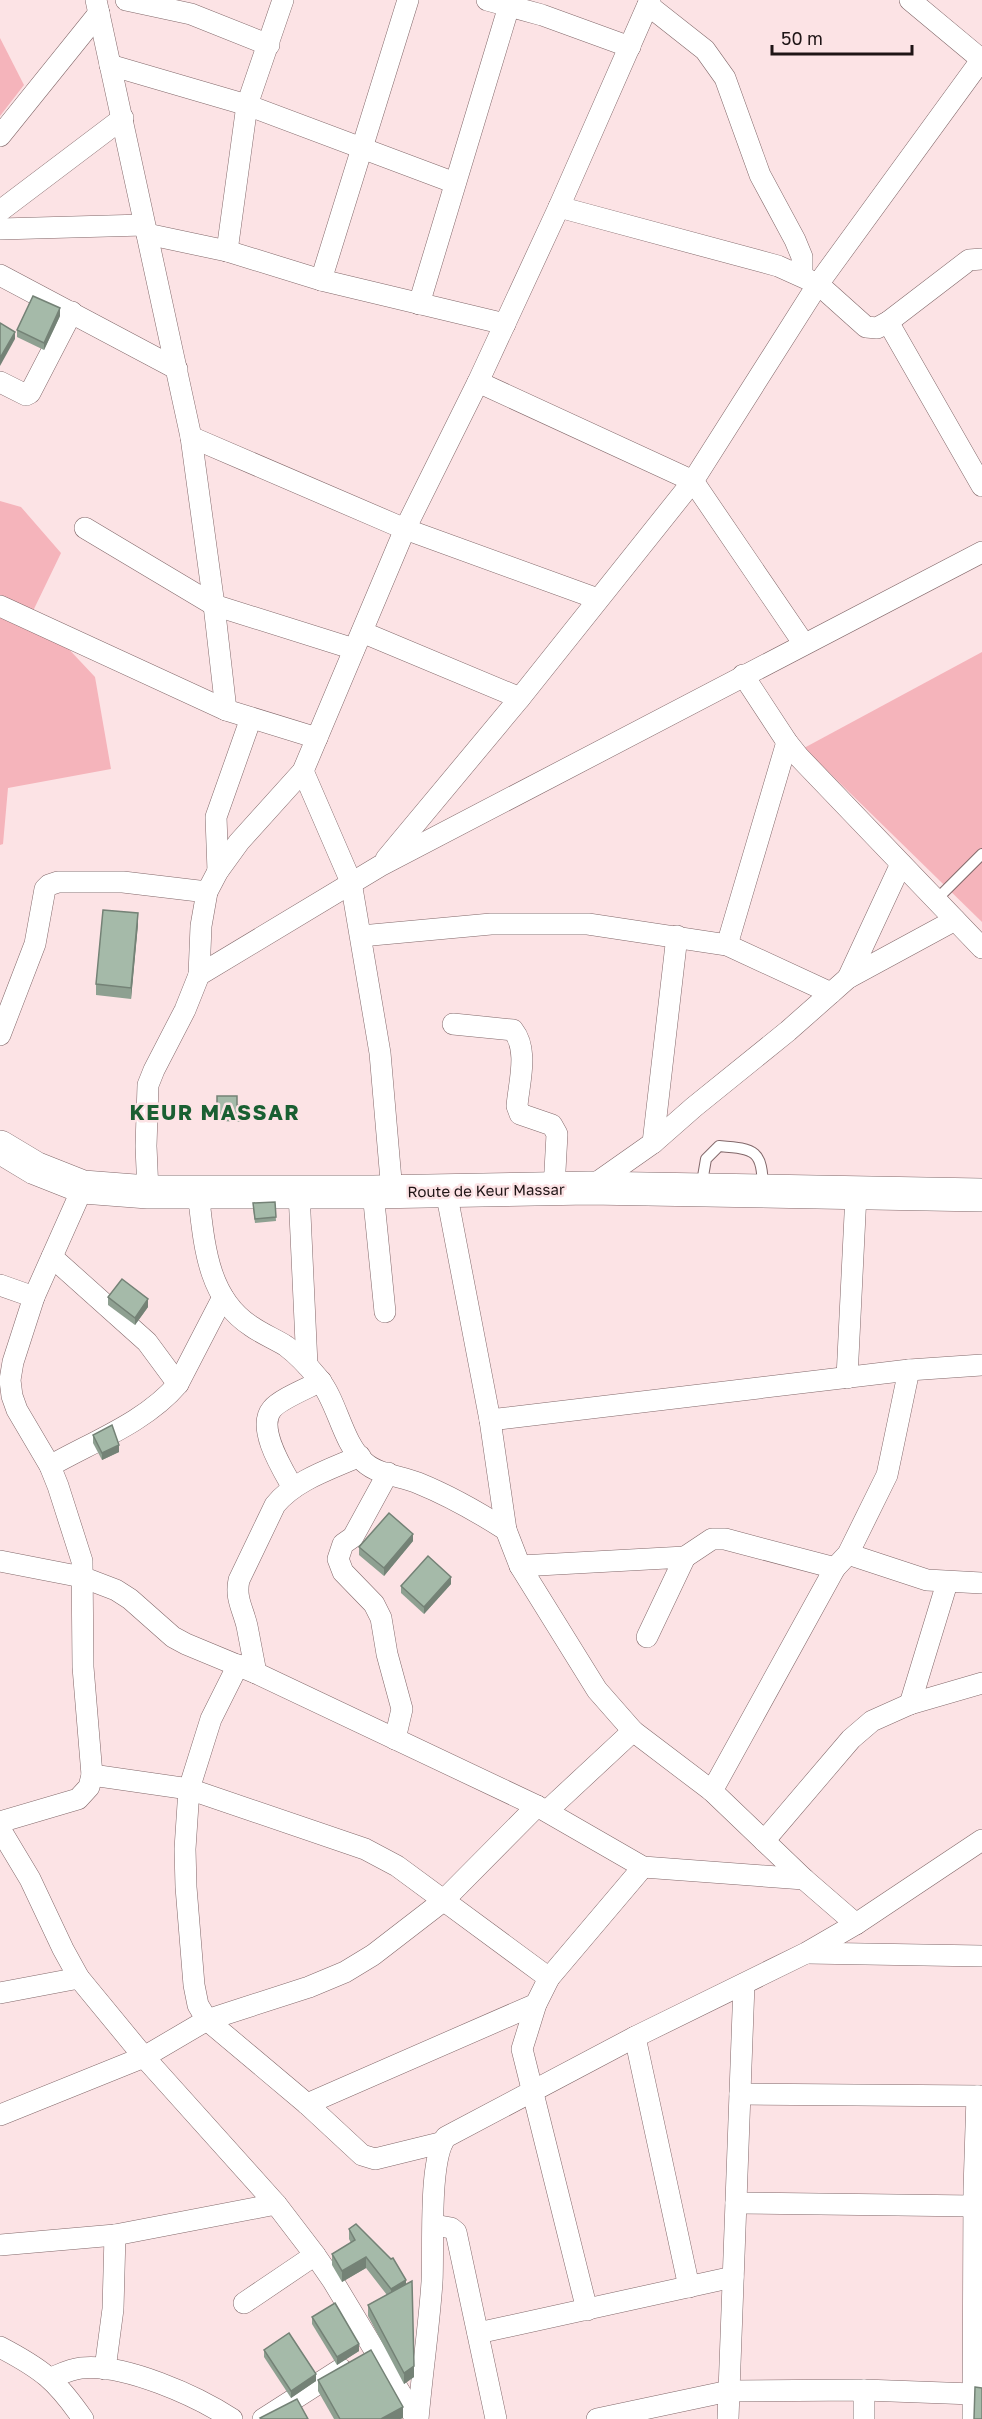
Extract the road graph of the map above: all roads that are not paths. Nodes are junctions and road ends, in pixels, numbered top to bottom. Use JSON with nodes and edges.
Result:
{"nodes":[{"id":1,"x":126,"y":0,"type":"edge"},
{"id":2,"x":283,"y":0,"type":"edge"},
{"id":3,"x":408,"y":0,"type":"edge"},
{"id":4,"x":487,"y":0,"type":"edge"},
{"id":5,"x":910,"y":0,"type":"edge"},
{"id":6,"x":649,"y":3,"type":"edge"},
{"id":7,"x":98,"y":6,"type":"edge"},
{"id":8,"x":509,"y":6,"type":"junction"},
{"id":9,"x":542,"y":7,"type":"edge"},
{"id":10,"x":268,"y":45,"type":"junction"},
{"id":11,"x":630,"y":47,"type":"junction"},
{"id":12,"x":982,"y":60,"type":"edge"},
{"id":13,"x":110,"y":64,"type":"junction"},
{"id":14,"x":247,"y":105,"type":"junction"},
{"id":15,"x":123,"y":118,"type":"junction"},
{"id":16,"x":0,"y":136,"type":"edge"},
{"id":17,"x":363,"y":146,"type":"junction"},
{"id":18,"x":455,"y":183,"type":"junction"},
{"id":19,"x":559,"y":207,"type":"junction"},
{"id":20,"x":0,"y":211,"type":"edge"},
{"id":21,"x":0,"y":229,"type":"edge"},
{"id":22,"x":146,"y":229,"type":"junction"},
{"id":23,"x":227,"y":250,"type":"junction"},
{"id":24,"x":982,"y":259,"type":"edge"},
{"id":25,"x":0,"y":275,"type":"edge"},
{"id":26,"x":321,"y":280,"type":"junction"},
{"id":27,"x":810,"y":280,"type":"junction"},
{"id":28,"x":419,"y":304,"type":"junction"},
{"id":29,"x":72,"y":312,"type":"junction"},
{"id":30,"x":888,"y":322,"type":"junction"},
{"id":31,"x":505,"y":324,"type":"junction"},
{"id":32,"x":177,"y":369,"type":"junction"},
{"id":33,"x":0,"y":382,"type":"edge"},
{"id":34,"x":478,"y":382,"type":"junction"},
{"id":35,"x":191,"y":437,"type":"junction"},
{"id":36,"x":693,"y":481,"type":"junction"},
{"id":37,"x":982,"y":486,"type":"edge"},
{"id":38,"x":85,"y":528,"type":"dead end"},
{"id":39,"x":405,"y":529,"type":"junction"},
{"id":40,"x":982,"y":552,"type":"edge"},
{"id":41,"x":598,"y":599,"type":"junction"},
{"id":42,"x":214,"y":605,"type":"junction"},
{"id":43,"x":0,"y":606,"type":"edge"},
{"id":44,"x":358,"y":641,"type":"junction"},
{"id":45,"x":804,"y":644,"type":"junction"},
{"id":46,"x":743,"y":675,"type":"junction"},
{"id":47,"x":520,"y":698,"type":"junction"},
{"id":48,"x":226,"y":710,"type":"junction"},
{"id":49,"x":251,"y":718,"type":"junction"},
{"id":50,"x":316,"y":738,"type":"junction"},
{"id":51,"x":787,"y":742,"type":"junction"},
{"id":52,"x":303,"y":771,"type":"junction"},
{"id":53,"x":982,"y":854,"type":"edge"},
{"id":54,"x":901,"y":864,"type":"junction"},
{"id":55,"x":380,"y":866,"type":"junction"},
{"id":56,"x":218,"y":871,"type":"junction"},
{"id":57,"x":351,"y":882,"type":"junction"},
{"id":58,"x":207,"y":892,"type":"junction"},
{"id":59,"x":936,"y":900,"type":"junction"},
{"id":60,"x":955,"y":920,"type":"junction"},
{"id":61,"x":361,"y":936,"type":"junction"},
{"id":62,"x":677,"y":936,"type":"junction"},
{"id":63,"x":728,"y":945,"type":"junction"},
{"id":64,"x":982,"y":948,"type":"edge"},
{"id":65,"x":199,"y":975,"type":"junction"},
{"id":66,"x":848,"y":978,"type":"junction"},
{"id":67,"x":831,"y":993,"type":"junction"},
{"id":68,"x":453,"y":1024,"type":"dead end"},
{"id":69,"x":0,"y":1035,"type":"edge"},
{"id":70,"x":653,"y":1143,"type":"junction"},
{"id":71,"x":0,"y":1147,"type":"edge"},
{"id":72,"x":83,"y":1187,"type":"junction"},
{"id":73,"x":589,"y":1188,"type":"junction"},
{"id":74,"x":554,"y":1189,"type":"junction"},
{"id":75,"x":446,"y":1191,"type":"junction"},
{"id":76,"x":700,"y":1191,"type":"junction"},
{"id":77,"x":148,"y":1192,"type":"junction"},
{"id":78,"x":198,"y":1192,"type":"junction"},
{"id":79,"x":299,"y":1192,"type":"junction"},
{"id":80,"x":383,"y":1192,"type":"junction"},
{"id":81,"x":763,"y":1192,"type":"junction"},
{"id":82,"x":856,"y":1194,"type":"junction"},
{"id":83,"x":982,"y":1195,"type":"edge"},
{"id":84,"x":52,"y":1257,"type":"junction"},
{"id":85,"x":0,"y":1285,"type":"edge"},
{"id":86,"x":223,"y":1297,"type":"junction"},
{"id":87,"x":34,"y":1298,"type":"junction"},
{"id":88,"x":385,"y":1312,"type":"dead end"},
{"id":89,"x":9,"y":1347,"type":"edge"},
{"id":90,"x":307,"y":1365,"type":"junction"},
{"id":91,"x":982,"y":1365,"type":"edge"},
{"id":92,"x":909,"y":1370,"type":"junction"},
{"id":93,"x":847,"y":1378,"type":"junction"},
{"id":94,"x":321,"y":1381,"type":"junction"},
{"id":95,"x":178,"y":1384,"type":"junction"},
{"id":96,"x":490,"y":1420,"type":"junction"},
{"id":97,"x":360,"y":1456,"type":"junction"},
{"id":98,"x":50,"y":1466,"type":"junction"},
{"id":99,"x":388,"y":1473,"type":"junction"},
{"id":100,"x":293,"y":1488,"type":"junction"},
{"id":101,"x":506,"y":1530,"type":"junction"},
{"id":102,"x":685,"y":1557,"type":"junction"},
{"id":103,"x":0,"y":1561,"type":"edge"},
{"id":104,"x":841,"y":1561,"type":"junction"},
{"id":105,"x":520,"y":1566,"type":"junction"},
{"id":106,"x":82,"y":1577,"type":"junction"},
{"id":107,"x":946,"y":1583,"type":"junction"},
{"id":108,"x":982,"y":1583,"type":"edge"},
{"id":109,"x":647,"y":1637,"type":"dead end"},
{"id":110,"x":247,"y":1669,"type":"junction"},
{"id":111,"x":982,"y":1683,"type":"edge"},
{"id":112,"x":910,"y":1704,"type":"junction"},
{"id":113,"x":633,"y":1731,"type":"junction"},
{"id":114,"x":395,"y":1739,"type":"junction"},
{"id":115,"x":92,"y":1775,"type":"junction"},
{"id":116,"x":189,"y":1789,"type":"junction"},
{"id":117,"x":712,"y":1791,"type":"junction"},
{"id":118,"x":542,"y":1809,"type":"junction"},
{"id":119,"x":0,"y":1822,"type":"edge"},
{"id":120,"x":0,"y":1829,"type":"edge"},
{"id":121,"x":764,"y":1840,"type":"junction"},
{"id":122,"x":982,"y":1840,"type":"edge"},
{"id":123,"x":643,"y":1867,"type":"junction"},
{"id":124,"x":804,"y":1879,"type":"junction"},
{"id":125,"x":443,"y":1901,"type":"junction"},
{"id":126,"x":856,"y":1924,"type":"junction"},
{"id":127,"x":807,"y":1953,"type":"junction"},
{"id":128,"x":982,"y":1956,"type":"edge"},
{"id":129,"x":79,"y":1978,"type":"junction"},
{"id":130,"x":549,"y":1978,"type":"junction"},
{"id":131,"x":744,"y":1984,"type":"junction"},
{"id":132,"x":0,"y":1993,"type":"edge"},
{"id":133,"x":536,"y":2004,"type":"junction"},
{"id":134,"x":207,"y":2020,"type":"junction"},
{"id":135,"x":635,"y":2037,"type":"junction"},
{"id":136,"x":144,"y":2057,"type":"junction"},
{"id":137,"x":532,"y":2091,"type":"junction"},
{"id":138,"x":740,"y":2094,"type":"junction"},
{"id":139,"x":980,"y":2096,"type":"edge"},
{"id":140,"x":307,"y":2104,"type":"junction"},
{"id":141,"x":0,"y":2115,"type":"edge"},
{"id":142,"x":440,"y":2144,"type":"junction"},
{"id":143,"x":977,"y":2195,"type":"edge"},
{"id":144,"x":736,"y":2203,"type":"junction"},
{"id":145,"x":276,"y":2204,"type":"junction"},
{"id":146,"x":434,"y":2225,"type":"junction"},
{"id":147,"x":115,"y":2235,"type":"junction"},
{"id":148,"x":0,"y":2245,"type":"edge"},
{"id":149,"x":315,"y":2255,"type":"junction"},
{"id":150,"x":733,"y":2277,"type":"junction"},
{"id":151,"x":689,"y":2287,"type":"junction"},
{"id":152,"x":978,"y":2296,"type":"edge"},
{"id":153,"x":244,"y":2303,"type":"dead end"},
{"id":154,"x":587,"y":2310,"type":"junction"},
{"id":155,"x":478,"y":2333,"type":"junction"},
{"id":156,"x":0,"y":2347,"type":"edge"},
{"id":157,"x":372,"y":2349,"type":"junction"},
{"id":158,"x":105,"y":2368,"type":"junction"},
{"id":159,"x":51,"y":2378,"type":"junction"},
{"id":160,"x":864,"y":2390,"type":"junction"},
{"id":161,"x":729,"y":2391,"type":"junction"},
{"id":162,"x":973,"y":2394,"type":"junction"},
{"id":163,"x":603,"y":2418,"type":"edge"},
{"id":164,"x":83,"y":2419,"type":"edge"},
{"id":165,"x":232,"y":2419,"type":"edge"},
{"id":166,"x":263,"y":2419,"type":"edge"},
{"id":167,"x":417,"y":2419,"type":"edge"},
{"id":168,"x":496,"y":2419,"type":"edge"},
{"id":169,"x":728,"y":2419,"type":"edge"},
{"id":170,"x":864,"y":2419,"type":"edge"},
{"id":171,"x":973,"y":2419,"type":"edge"}],
"edges":[{"from":1,"to":10,"type":"street"},
{"from":2,"to":10,"type":"street"},
{"from":3,"to":17,"type":"street"},
{"from":4,"to":8,"type":"street"},
{"from":5,"to":12,"type":"street"},
{"from":6,"to":11,"type":"street"},
{"from":6,"to":27,"type":"street"},
{"from":7,"to":13,"type":"street"},
{"from":7,"to":16,"type":"street"},
{"from":8,"to":9,"type":"street"},
{"from":8,"to":18,"type":"street"},
{"from":9,"to":11,"type":"street"},
{"from":10,"to":14,"type":"street"},
{"from":11,"to":19,"type":"street"},
{"from":12,"to":27,"type":"street"},
{"from":13,"to":14,"type":"street"},
{"from":13,"to":15,"type":"street"},
{"from":14,"to":17,"type":"street"},
{"from":14,"to":23,"type":"street"},
{"from":15,"to":20,"type":"street"},
{"from":15,"to":22,"type":"street"},
{"from":17,"to":18,"type":"street"},
{"from":17,"to":26,"type":"street"},
{"from":18,"to":28,"type":"street"},
{"from":19,"to":27,"type":"street"},
{"from":19,"to":31,"type":"street"},
{"from":21,"to":22,"type":"street"},
{"from":22,"to":23,"type":"street"},
{"from":22,"to":32,"type":"street"},
{"from":23,"to":26,"type":"street"},
{"from":24,"to":30,"type":"street"},
{"from":25,"to":29,"type":"street"},
{"from":26,"to":28,"type":"street"},
{"from":27,"to":30,"type":"street"},
{"from":27,"to":36,"type":"street"},
{"from":28,"to":31,"type":"street"},
{"from":29,"to":32,"type":"street"},
{"from":29,"to":33,"type":"street"},
{"from":30,"to":37,"type":"street"},
{"from":31,"to":34,"type":"street"},
{"from":32,"to":35,"type":"street"},
{"from":34,"to":36,"type":"street"},
{"from":34,"to":39,"type":"street"},
{"from":35,"to":39,"type":"street"},
{"from":35,"to":42,"type":"street"},
{"from":36,"to":41,"type":"street"},
{"from":36,"to":45,"type":"street"},
{"from":38,"to":42,"type":"street"},
{"from":39,"to":41,"type":"street"},
{"from":39,"to":44,"type":"street"},
{"from":40,"to":45,"type":"street"},
{"from":41,"to":47,"type":"street"},
{"from":42,"to":44,"type":"street"},
{"from":42,"to":48,"type":"street"},
{"from":43,"to":48,"type":"street"},
{"from":44,"to":47,"type":"street"},
{"from":44,"to":50,"type":"street"},
{"from":45,"to":46,"type":"street"},
{"from":46,"to":51,"type":"street"},
{"from":46,"to":55,"type":"street"},
{"from":47,"to":55,"type":"street"},
{"from":48,"to":49,"type":"street"},
{"from":49,"to":50,"type":"street"},
{"from":49,"to":56,"type":"street"},
{"from":50,"to":52,"type":"street"},
{"from":51,"to":54,"type":"street"},
{"from":51,"to":63,"type":"street"},
{"from":52,"to":56,"type":"street"},
{"from":52,"to":57,"type":"street"},
{"from":53,"to":59,"type":"lane"},
{"from":54,"to":59,"type":"street"},
{"from":54,"to":66,"type":"street"},
{"from":55,"to":57,"type":"street"},
{"from":56,"to":58,"type":"street"},
{"from":57,"to":61,"type":"street"},
{"from":57,"to":65,"type":"street"},
{"from":58,"to":65,"type":"street"},
{"from":58,"to":69,"type":"street"},
{"from":59,"to":60,"type":"street"},
{"from":60,"to":64,"type":"street"},
{"from":60,"to":66,"type":"street"},
{"from":61,"to":62,"type":"street"},
{"from":61,"to":80,"type":"street"},
{"from":62,"to":63,"type":"street"},
{"from":62,"to":70,"type":"street"},
{"from":63,"to":67,"type":"street"},
{"from":65,"to":77,"type":"street"},
{"from":66,"to":67,"type":"street"},
{"from":67,"to":70,"type":"street"},
{"from":68,"to":74,"type":"street"},
{"from":70,"to":73,"type":"street"},
{"from":71,"to":72,"type":"main road","name":"Route de Keur Massar"},
{"from":72,"to":77,"type":"main road","name":"Route de Keur Massar"},
{"from":72,"to":84,"type":"street"},
{"from":73,"to":74,"type":"main road","name":"Route de Keur Massar"},
{"from":73,"to":76,"type":"main road","name":"Route de Keur Massar"},
{"from":74,"to":75,"type":"main road","name":"Route de Keur Massar"},
{"from":75,"to":80,"type":"main road","name":"Route de Keur Massar"},
{"from":75,"to":96,"type":"street"},
{"from":76,"to":81,"type":"main road","name":"Route de Keur Massar"},
{"from":76,"to":81,"type":"lane"},
{"from":77,"to":78,"type":"main road","name":"Route de Keur Massar"},
{"from":78,"to":79,"type":"main road","name":"Route de Keur Massar"},
{"from":78,"to":86,"type":"street"},
{"from":79,"to":80,"type":"main road","name":"Route de Keur Massar"},
{"from":79,"to":90,"type":"street"},
{"from":80,"to":88,"type":"street"},
{"from":81,"to":82,"type":"main road","name":"Route de Keur Massar"},
{"from":82,"to":83,"type":"main road","name":"Route de Keur Massar"},
{"from":82,"to":93,"type":"street"},
{"from":84,"to":87,"type":"street"},
{"from":84,"to":95,"type":"street"},
{"from":85,"to":87,"type":"street"},
{"from":86,"to":90,"type":"street"},
{"from":86,"to":95,"type":"street"},
{"from":87,"to":89,"type":"street"},
{"from":89,"to":98,"type":"street"},
{"from":90,"to":94,"type":"street"},
{"from":91,"to":92,"type":"street"},
{"from":92,"to":93,"type":"street"},
{"from":92,"to":104,"type":"street"},
{"from":93,"to":96,"type":"street"},
{"from":94,"to":97,"type":"street"},
{"from":94,"to":100,"type":"street"},
{"from":95,"to":98,"type":"street"},
{"from":96,"to":101,"type":"street"},
{"from":97,"to":99,"type":"street"},
{"from":97,"to":100,"type":"street"},
{"from":98,"to":106,"type":"street"},
{"from":99,"to":101,"type":"street"},
{"from":99,"to":114,"type":"street"},
{"from":100,"to":110,"type":"street"},
{"from":101,"to":105,"type":"street"},
{"from":102,"to":104,"type":"street"},
{"from":102,"to":105,"type":"street"},
{"from":102,"to":109,"type":"street"},
{"from":103,"to":106,"type":"street"},
{"from":104,"to":107,"type":"street"},
{"from":104,"to":117,"type":"street"},
{"from":105,"to":113,"type":"street"},
{"from":106,"to":110,"type":"street"},
{"from":106,"to":115,"type":"street"},
{"from":107,"to":108,"type":"street"},
{"from":107,"to":112,"type":"street"},
{"from":110,"to":114,"type":"street"},
{"from":110,"to":116,"type":"street"},
{"from":111,"to":112,"type":"street"},
{"from":112,"to":121,"type":"street"},
{"from":113,"to":117,"type":"street"},
{"from":113,"to":118,"type":"street"},
{"from":114,"to":118,"type":"street"},
{"from":115,"to":116,"type":"street"},
{"from":115,"to":119,"type":"street"},
{"from":116,"to":125,"type":"street"},
{"from":116,"to":134,"type":"street"},
{"from":117,"to":121,"type":"street"},
{"from":118,"to":123,"type":"street"},
{"from":118,"to":125,"type":"street"},
{"from":120,"to":129,"type":"street"},
{"from":121,"to":124,"type":"street"},
{"from":122,"to":126,"type":"street"},
{"from":123,"to":124,"type":"street"},
{"from":123,"to":130,"type":"street"},
{"from":124,"to":126,"type":"street"},
{"from":125,"to":130,"type":"street"},
{"from":125,"to":134,"type":"street"},
{"from":126,"to":127,"type":"street"},
{"from":127,"to":128,"type":"street"},
{"from":127,"to":131,"type":"street"},
{"from":129,"to":132,"type":"street"},
{"from":129,"to":136,"type":"street"},
{"from":130,"to":133,"type":"street"},
{"from":131,"to":135,"type":"street"},
{"from":131,"to":138,"type":"street"},
{"from":133,"to":137,"type":"street"},
{"from":133,"to":140,"type":"street"},
{"from":134,"to":136,"type":"street"},
{"from":134,"to":140,"type":"street"},
{"from":135,"to":137,"type":"street"},
{"from":135,"to":151,"type":"street"},
{"from":136,"to":141,"type":"street"},
{"from":136,"to":145,"type":"street"},
{"from":137,"to":142,"type":"street"},
{"from":137,"to":154,"type":"street"},
{"from":138,"to":139,"type":"street"},
{"from":138,"to":144,"type":"street"},
{"from":139,"to":143,"type":"street"},
{"from":140,"to":142,"type":"street"},
{"from":142,"to":146,"type":"street"},
{"from":143,"to":144,"type":"street"},
{"from":143,"to":152,"type":"street"},
{"from":144,"to":150,"type":"street"},
{"from":145,"to":147,"type":"street"},
{"from":145,"to":149,"type":"street"},
{"from":146,"to":155,"type":"street"},
{"from":146,"to":167,"type":"street"},
{"from":147,"to":148,"type":"street"},
{"from":147,"to":158,"type":"street"},
{"from":149,"to":153,"type":"street"},
{"from":149,"to":157,"type":"street"},
{"from":150,"to":151,"type":"street"},
{"from":150,"to":161,"type":"street"},
{"from":151,"to":154,"type":"street"},
{"from":152,"to":162,"type":"street"},
{"from":154,"to":155,"type":"street"},
{"from":155,"to":168,"type":"street"},
{"from":156,"to":159,"type":"street"},
{"from":157,"to":166,"type":"street"},
{"from":157,"to":167,"type":"street"},
{"from":158,"to":159,"type":"street"},
{"from":158,"to":165,"type":"street"},
{"from":159,"to":164,"type":"street"},
{"from":160,"to":161,"type":"street"},
{"from":160,"to":162,"type":"street"},
{"from":160,"to":170,"type":"street"},
{"from":161,"to":163,"type":"street"},
{"from":161,"to":169,"type":"street"},
{"from":162,"to":171,"type":"street"}]}
